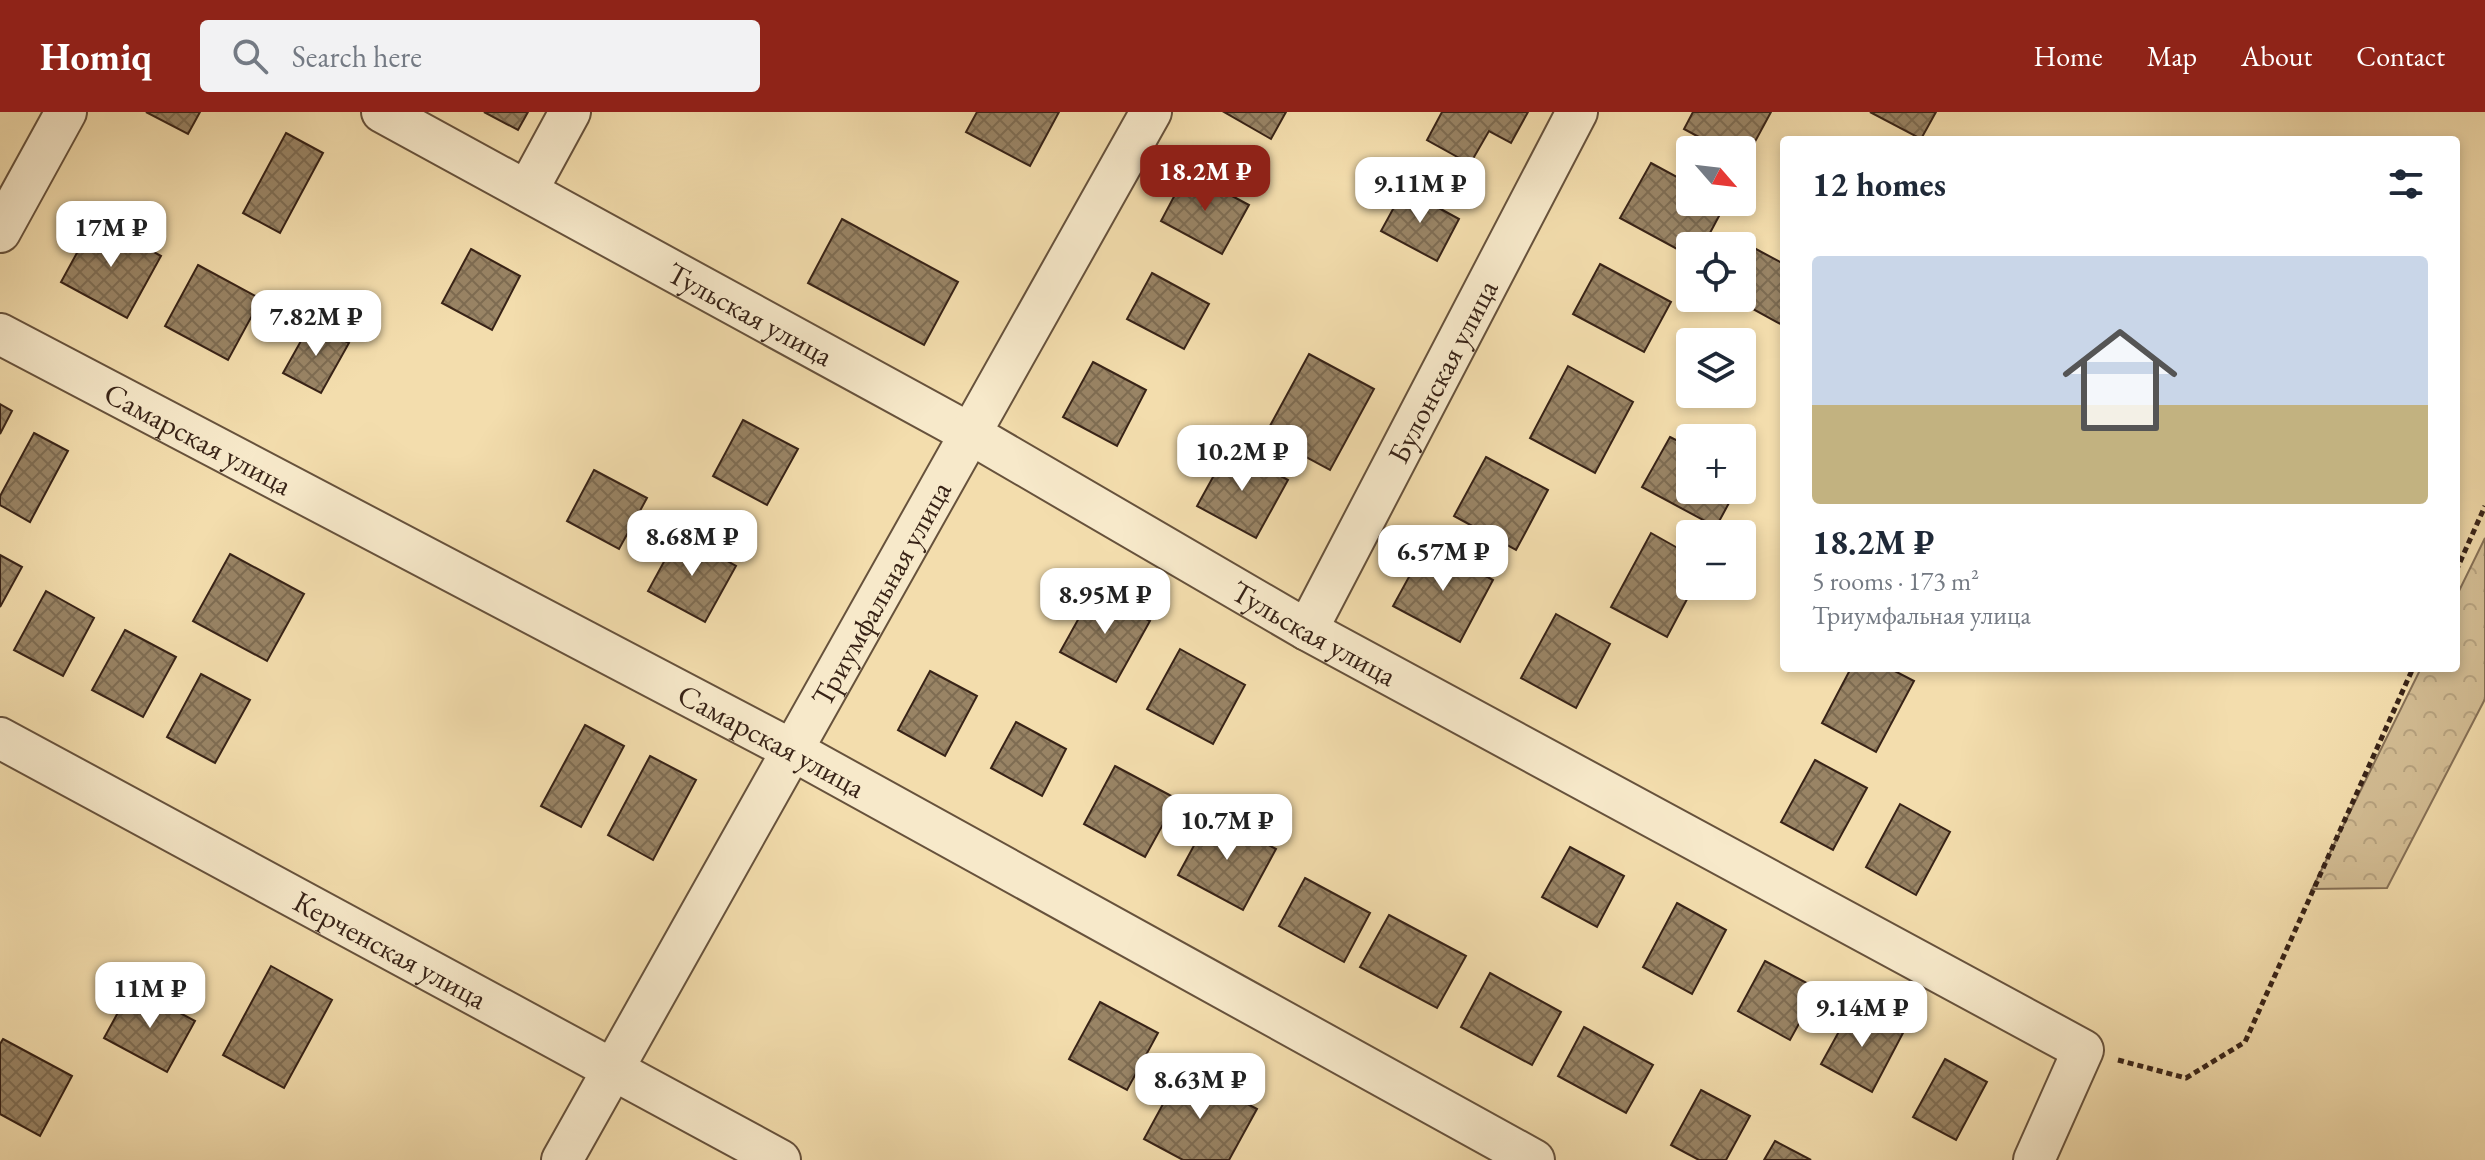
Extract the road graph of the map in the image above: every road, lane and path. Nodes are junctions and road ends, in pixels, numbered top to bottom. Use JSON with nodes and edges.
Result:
{"nodes":[{"id":1,"x":66,"y":112,"type":"edge"},
{"id":2,"x":382,"y":112,"type":"edge"},
{"id":3,"x":570,"y":112,"type":"edge"},
{"id":4,"x":1151,"y":112,"type":"edge"},
{"id":5,"x":1577,"y":112,"type":"edge"},
{"id":6,"x":527,"y":191,"type":"junction"},
{"id":7,"x":0,"y":232,"type":"edge"},
{"id":8,"x":0,"y":334,"type":"edge"},
{"id":9,"x":969,"y":433,"type":"junction"},
{"id":10,"x":2485,"y":506,"type":"edge"},
{"id":11,"x":2460,"y":562,"type":"edge"},
{"id":12,"x":1307,"y":630,"type":"junction"},
{"id":13,"x":2411,"y":672,"type":"edge"},
{"id":14,"x":0,"y":738,"type":"edge"},
{"id":15,"x":792,"y":750,"type":"junction"},
{"id":16,"x":2083,"y":1050,"type":"junction"},
{"id":17,"x":613,"y":1068,"type":"junction"},
{"id":18,"x":562,"y":1160,"type":"edge"},
{"id":19,"x":780,"y":1160,"type":"edge"},
{"id":20,"x":1534,"y":1160,"type":"edge"},
{"id":21,"x":2034,"y":1160,"type":"edge"}],
"edges":[{"from":1,"to":7,"type":"street"},
{"from":2,"to":6,"type":"street","name":"Тульская улица"},
{"from":3,"to":6,"type":"street"},
{"from":4,"to":9,"type":"street","name":"Триумфальная улица"},
{"from":5,"to":12,"type":"street","name":"Булонская улица"},
{"from":6,"to":9,"type":"street","name":"Тульская улица"},
{"from":8,"to":15,"type":"street","name":"Самарская улица"},
{"from":9,"to":12,"type":"street","name":"Тульская улица"},
{"from":9,"to":15,"type":"street","name":"Триумфальная улица"},
{"from":10,"to":11,"type":"path"},
{"from":12,"to":16,"type":"street","name":"Тульская улица"},
{"from":13,"to":16,"type":"path"},
{"from":14,"to":17,"type":"street","name":"Керченская улица"},
{"from":15,"to":17,"type":"street","name":"Триумфальная улица"},
{"from":15,"to":20,"type":"street","name":"Самарская улица"},
{"from":16,"to":21,"type":"street"},
{"from":17,"to":18,"type":"street","name":"Триумфальная улица"},
{"from":17,"to":19,"type":"street","name":"Керченская улица"}]}
